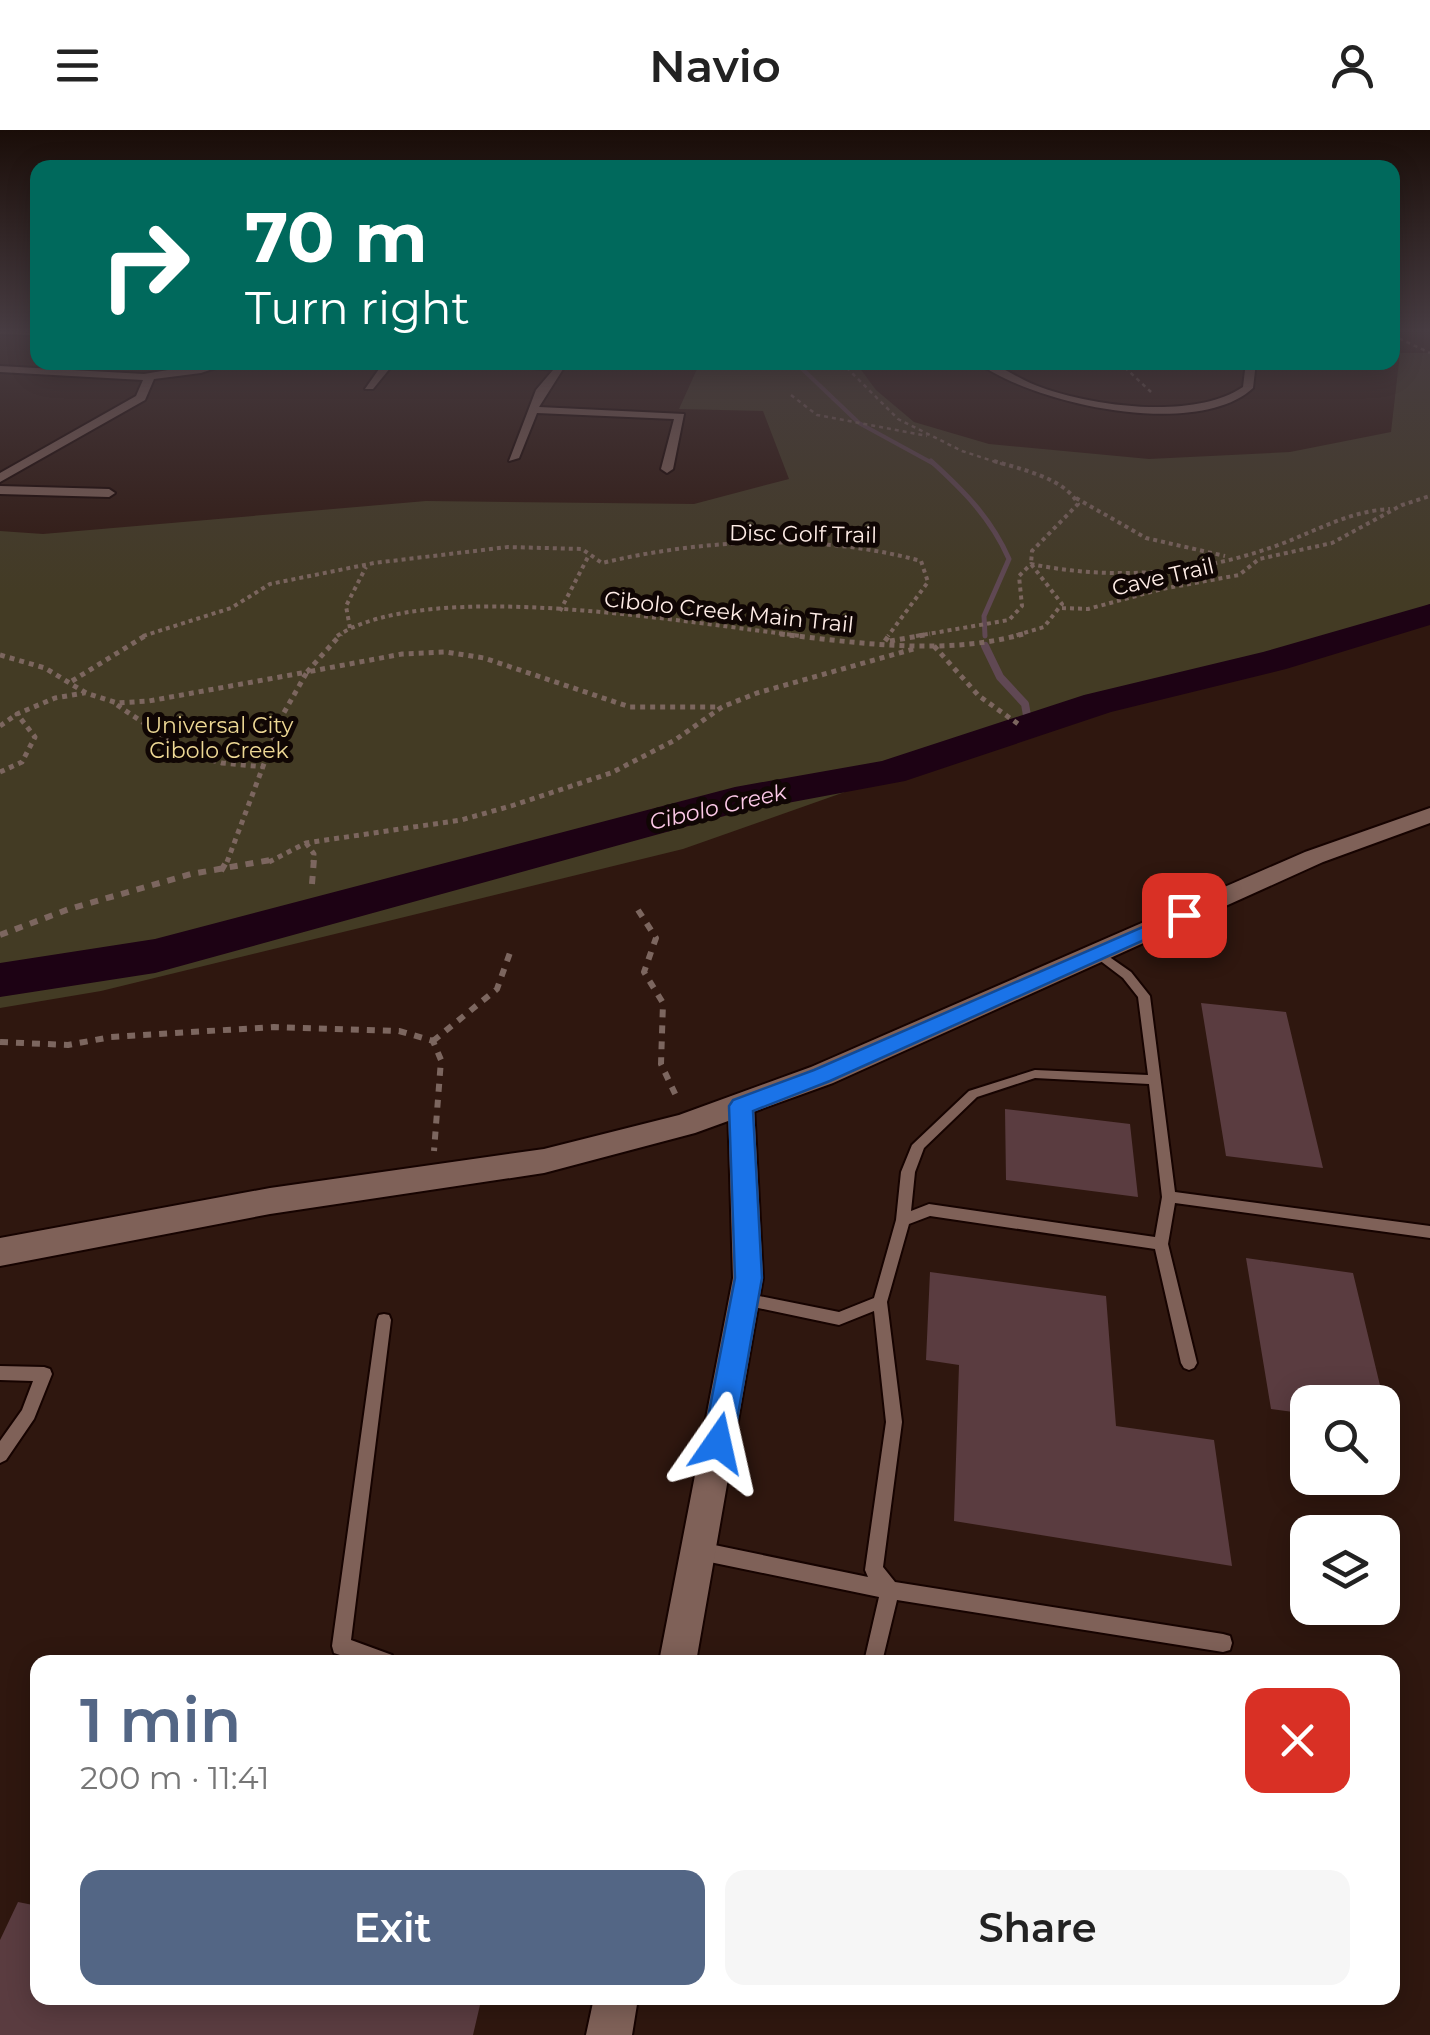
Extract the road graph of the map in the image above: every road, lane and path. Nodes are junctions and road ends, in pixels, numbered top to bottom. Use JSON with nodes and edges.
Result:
{"nodes":[{"id":1,"x":104,"y":419,"type":"edge"},
{"id":2,"x":528,"y":419,"type":"edge"},
{"id":3,"x":679,"y":419,"type":"edge"},
{"id":4,"x":837,"y":419,"type":"edge"},
{"id":5,"x":903,"y":419,"type":"edge"},
{"id":6,"x":928,"y":436,"type":"junction"},
{"id":7,"x":513,"y":458,"type":"dead end"},
{"id":8,"x":667,"y":469,"type":"dead end"},
{"id":9,"x":0,"y":478,"type":"edge"},
{"id":10,"x":0,"y":490,"type":"edge"},
{"id":11,"x":109,"y":493,"type":"dead end"},
{"id":12,"x":1430,"y":496,"type":"edge"},
{"id":13,"x":1075,"y":498,"type":"junction"},
{"id":14,"x":1390,"y":509,"type":"junction"},
{"id":15,"x":590,"y":555,"type":"junction"},
{"id":16,"x":1238,"y":555,"type":"junction"},
{"id":17,"x":1227,"y":557,"type":"junction"},
{"id":18,"x":1251,"y":561,"type":"junction"},
{"id":19,"x":1031,"y":564,"type":"junction"},
{"id":20,"x":366,"y":566,"type":"junction"},
{"id":21,"x":1062,"y":608,"type":"junction"},
{"id":22,"x":560,"y":611,"type":"junction"},
{"id":23,"x":350,"y":628,"type":"junction"},
{"id":24,"x":884,"y":642,"type":"junction"},
{"id":25,"x":923,"y":646,"type":"junction"},
{"id":26,"x":933,"y":646,"type":"junction"},
{"id":27,"x":0,"y":654,"type":"edge"},
{"id":28,"x":307,"y":672,"type":"junction"},
{"id":29,"x":72,"y":681,"type":"junction"},
{"id":30,"x":86,"y":693,"type":"junction"},
{"id":31,"x":111,"y":703,"type":"junction"},
{"id":32,"x":722,"y":707,"type":"junction"},
{"id":33,"x":17,"y":714,"type":"junction"},
{"id":34,"x":0,"y":726,"type":"edge"},
{"id":35,"x":1021,"y":726,"type":"dead end"},
{"id":36,"x":265,"y":767,"type":"junction"},
{"id":37,"x":0,"y":772,"type":"edge"},
{"id":38,"x":1430,"y":815,"type":"edge"},
{"id":39,"x":306,"y":843,"type":"junction"},
{"id":40,"x":220,"y":872,"type":"junction"},
{"id":41,"x":312,"y":884,"type":"dead end"},
{"id":42,"x":638,"y":910,"type":"dead end"},
{"id":43,"x":0,"y":935,"type":"edge"},
{"id":44,"x":512,"y":947,"type":"dead end"},
{"id":45,"x":1098,"y":952,"type":"junction"},
{"id":46,"x":433,"y":1041,"type":"junction"},
{"id":47,"x":0,"y":1042,"type":"edge"},
{"id":48,"x":1154,"y":1080,"type":"junction"},
{"id":49,"x":741,"y":1106,"type":"junction"},
{"id":50,"x":684,"y":1126,"type":"junction"},
{"id":51,"x":434,"y":1177,"type":"junction"},
{"id":52,"x":1169,"y":1197,"type":"junction"},
{"id":53,"x":903,"y":1220,"type":"junction"},
{"id":54,"x":1430,"y":1232,"type":"edge"},
{"id":55,"x":1162,"y":1244,"type":"junction"},
{"id":56,"x":0,"y":1252,"type":"edge"},
{"id":57,"x":744,"y":1298,"type":"junction"},
{"id":58,"x":880,"y":1302,"type":"junction"},
{"id":59,"x":384,"y":1320,"type":"dead end"},
{"id":60,"x":1190,"y":1362,"type":"dead end"},
{"id":61,"x":0,"y":1373,"type":"edge"},
{"id":62,"x":0,"y":1455,"type":"edge"},
{"id":63,"x":698,"y":1551,"type":"junction"},
{"id":64,"x":890,"y":1590,"type":"junction"},
{"id":65,"x":1223,"y":1642,"type":"dead end"},
{"id":66,"x":366,"y":1655,"type":"edge"},
{"id":67,"x":678,"y":1655,"type":"edge"},
{"id":68,"x":875,"y":1655,"type":"edge"},
{"id":69,"x":614,"y":2005,"type":"edge"},
{"id":70,"x":608,"y":2035,"type":"edge"}],
"edges":[{"from":1,"to":9,"type":"street"},
{"from":2,"to":7,"type":"street"},
{"from":3,"to":8,"type":"street"},
{"from":4,"to":6,"type":"path"},
{"from":5,"to":6,"type":"path"},
{"from":6,"to":13,"type":"path"},
{"from":10,"to":11,"type":"street"},
{"from":12,"to":14,"type":"path","name":"Cave Trail"},
{"from":13,"to":17,"type":"path"},
{"from":13,"to":19,"type":"path"},
{"from":14,"to":16,"type":"path"},
{"from":14,"to":18,"type":"path","name":"Cave Trail"},
{"from":15,"to":20,"type":"path","name":"Disc Golf Trail"},
{"from":15,"to":22,"type":"path"},
{"from":15,"to":24,"type":"path","name":"Disc Golf Trail"},
{"from":16,"to":17,"type":"path"},
{"from":16,"to":18,"type":"path"},
{"from":17,"to":19,"type":"path"},
{"from":18,"to":21,"type":"path","name":"Cave Trail"},
{"from":19,"to":21,"type":"path"},
{"from":19,"to":24,"type":"path"},
{"from":20,"to":23,"type":"path"},
{"from":20,"to":29,"type":"path","name":"Disc Golf Trail"},
{"from":21,"to":26,"type":"path","name":"Cibolo Creek Main Trail"},
{"from":22,"to":23,"type":"path","name":"Cibolo Creek Main Trail"},
{"from":22,"to":24,"type":"path","name":"Cibolo Creek Main Trail"},
{"from":23,"to":28,"type":"path"},
{"from":24,"to":25,"type":"path","name":"Cibolo Creek Main Trail"},
{"from":25,"to":26,"type":"path","name":"Cibolo Creek Main Trail"},
{"from":25,"to":32,"type":"path"},
{"from":26,"to":35,"type":"path"},
{"from":27,"to":29,"type":"path"},
{"from":28,"to":31,"type":"path"},
{"from":28,"to":32,"type":"path"},
{"from":28,"to":36,"type":"path"},
{"from":29,"to":30,"type":"path"},
{"from":30,"to":31,"type":"path"},
{"from":30,"to":33,"type":"path"},
{"from":31,"to":36,"type":"path"},
{"from":32,"to":39,"type":"path"},
{"from":33,"to":34,"type":"path"},
{"from":33,"to":37,"type":"path"},
{"from":36,"to":40,"type":"path"},
{"from":38,"to":45,"type":"main road"},
{"from":39,"to":40,"type":"path"},
{"from":39,"to":41,"type":"path"},
{"from":40,"to":43,"type":"path"},
{"from":42,"to":50,"type":"path"},
{"from":44,"to":46,"type":"path"},
{"from":45,"to":48,"type":"lane"},
{"from":45,"to":49,"type":"main road"},
{"from":46,"to":47,"type":"path"},
{"from":46,"to":51,"type":"path"},
{"from":48,"to":52,"type":"lane"},
{"from":48,"to":53,"type":"lane"},
{"from":49,"to":50,"type":"main road"},
{"from":49,"to":57,"type":"street"},
{"from":50,"to":51,"type":"main road"},
{"from":51,"to":56,"type":"main road"},
{"from":52,"to":54,"type":"lane"},
{"from":52,"to":55,"type":"lane"},
{"from":53,"to":55,"type":"lane"},
{"from":53,"to":58,"type":"lane"},
{"from":55,"to":60,"type":"lane"},
{"from":57,"to":58,"type":"lane"},
{"from":57,"to":63,"type":"street"},
{"from":58,"to":64,"type":"lane"},
{"from":59,"to":66,"type":"lane"},
{"from":61,"to":62,"type":"lane"},
{"from":63,"to":64,"type":"lane"},
{"from":63,"to":67,"type":"street"},
{"from":64,"to":65,"type":"lane"},
{"from":64,"to":68,"type":"lane"},
{"from":69,"to":70,"type":"street"}]}
